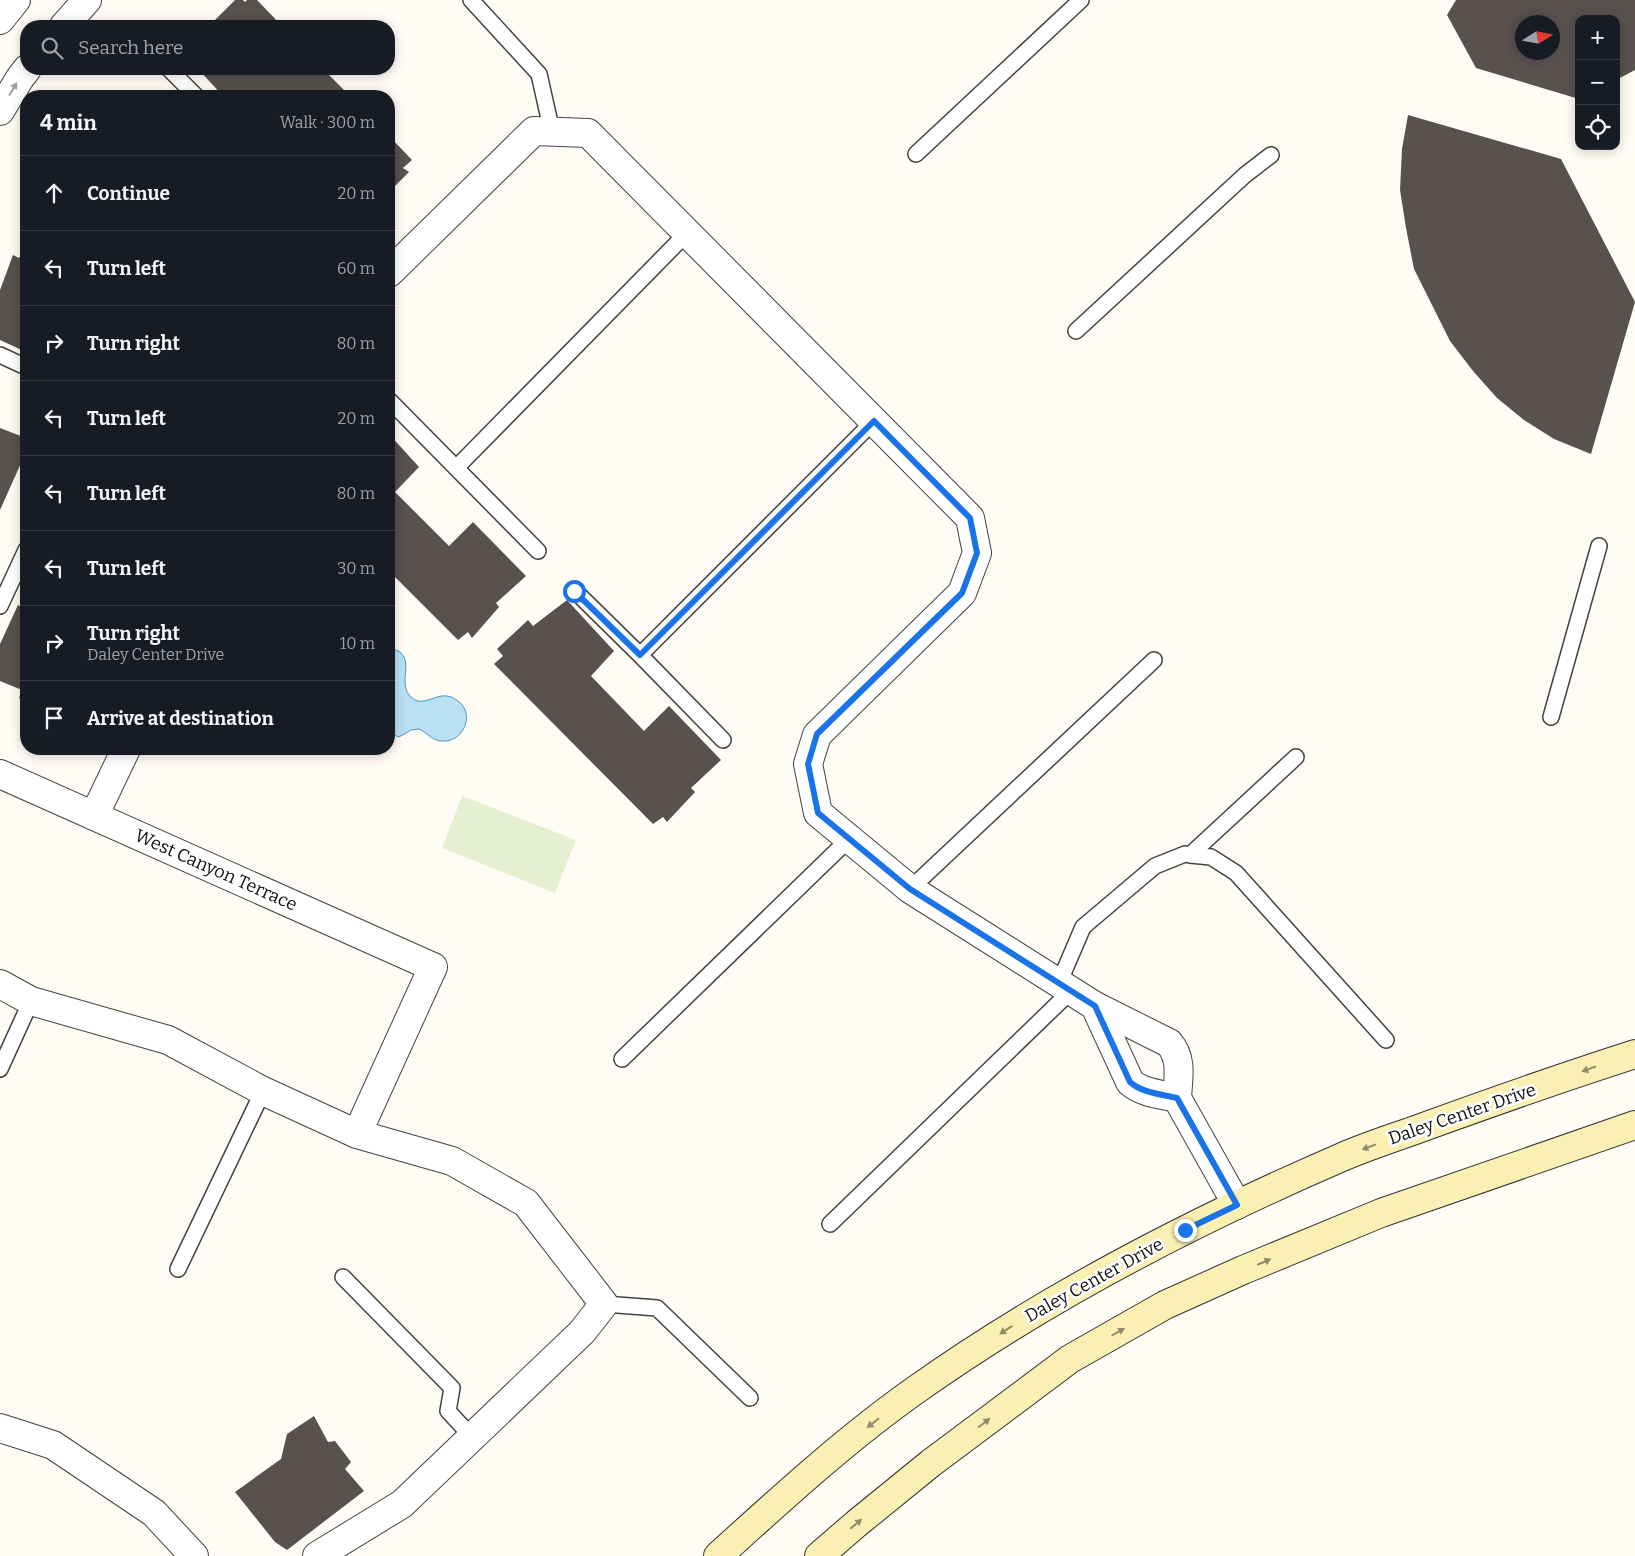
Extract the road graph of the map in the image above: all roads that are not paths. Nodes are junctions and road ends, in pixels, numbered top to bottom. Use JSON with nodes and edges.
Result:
{"nodes":[{"id":1,"x":16,"y":0,"type":"edge"},
{"id":2,"x":87,"y":0,"type":"edge"},
{"id":3,"x":471,"y":0,"type":"edge"},
{"id":4,"x":1081,"y":0,"type":"edge"},
{"id":5,"x":0,"y":20,"type":"edge"},
{"id":6,"x":69,"y":20,"type":"edge"},
{"id":7,"x":22,"y":75,"type":"edge"},
{"id":8,"x":175,"y":75,"type":"edge"},
{"id":9,"x":190,"y":90,"type":"edge"},
{"id":10,"x":0,"y":111,"type":"edge"},
{"id":11,"x":552,"y":132,"type":"junction"},
{"id":12,"x":916,"y":154,"type":"dead end"},
{"id":13,"x":1271,"y":155,"type":"dead end"},
{"id":14,"x":687,"y":233,"type":"junction"},
{"id":15,"x":395,"y":267,"type":"edge"},
{"id":16,"x":1076,"y":331,"type":"dead end"},
{"id":17,"x":0,"y":355,"type":"edge"},
{"id":18,"x":20,"y":364,"type":"edge"},
{"id":19,"x":395,"y":406,"type":"edge"},
{"id":20,"x":874,"y":421,"type":"junction"},
{"id":21,"x":456,"y":468,"type":"junction"},
{"id":22,"x":1599,"y":546,"type":"dead end"},
{"id":23,"x":538,"y":551,"type":"dead end"},
{"id":24,"x":20,"y":563,"type":"edge"},
{"id":25,"x":574,"y":591,"type":"dead end"},
{"id":26,"x":0,"y":606,"type":"edge"},
{"id":27,"x":640,"y":655,"type":"junction"},
{"id":28,"x":1154,"y":660,"type":"dead end"},
{"id":29,"x":1551,"y":717,"type":"dead end"},
{"id":30,"x":723,"y":740,"type":"dead end"},
{"id":31,"x":123,"y":755,"type":"edge"},
{"id":32,"x":1296,"y":757,"type":"dead end"},
{"id":33,"x":0,"y":774,"type":"edge"},
{"id":34,"x":94,"y":816,"type":"junction"},
{"id":35,"x":849,"y":839,"type":"junction"},
{"id":36,"x":1190,"y":855,"type":"junction"},
{"id":37,"x":910,"y":889,"type":"junction"},
{"id":38,"x":0,"y":984,"type":"edge"},
{"id":39,"x":1065,"y":987,"type":"junction"},
{"id":40,"x":31,"y":1001,"type":"junction"},
{"id":41,"x":1095,"y":1006,"type":"junction"},
{"id":42,"x":1386,"y":1040,"type":"dead end"},
{"id":43,"x":1635,"y":1054,"type":"edge"},
{"id":44,"x":622,"y":1059,"type":"dead end"},
{"id":45,"x":0,"y":1069,"type":"edge"},
{"id":46,"x":263,"y":1091,"type":"junction"},
{"id":47,"x":1177,"y":1098,"type":"junction"},
{"id":48,"x":1635,"y":1125,"type":"edge"},
{"id":49,"x":357,"y":1134,"type":"junction"},
{"id":50,"x":1237,"y":1205,"type":"junction"},
{"id":51,"x":830,"y":1224,"type":"dead end"},
{"id":52,"x":178,"y":1269,"type":"dead end"},
{"id":53,"x":343,"y":1277,"type":"dead end"},
{"id":54,"x":604,"y":1304,"type":"junction"},
{"id":55,"x":750,"y":1398,"type":"dead end"},
{"id":56,"x":0,"y":1428,"type":"edge"},
{"id":57,"x":472,"y":1437,"type":"junction"},
{"id":58,"x":194,"y":1556,"type":"edge"},
{"id":59,"x":318,"y":1556,"type":"edge"},
{"id":60,"x":718,"y":1556,"type":"edge"},
{"id":61,"x":819,"y":1556,"type":"edge"}],
"edges":[{"from":1,"to":5,"type":"street"},
{"from":2,"to":6,"type":"street"},
{"from":3,"to":11,"type":"lane"},
{"from":4,"to":12,"type":"lane"},
{"from":10,"to":7,"type":"street","one_way":true},
{"from":8,"to":9,"type":"lane"},
{"from":11,"to":14,"type":"street"},
{"from":11,"to":15,"type":"street"},
{"from":13,"to":16,"type":"lane"},
{"from":14,"to":20,"type":"street"},
{"from":14,"to":21,"type":"lane"},
{"from":17,"to":18,"type":"lane"},
{"from":19,"to":21,"type":"lane"},
{"from":20,"to":27,"type":"lane"},
{"from":20,"to":35,"type":"street"},
{"from":21,"to":23,"type":"lane"},
{"from":22,"to":29,"type":"lane"},
{"from":24,"to":26,"type":"lane"},
{"from":25,"to":27,"type":"lane"},
{"from":27,"to":30,"type":"lane"},
{"from":28,"to":37,"type":"lane"},
{"from":31,"to":34,"type":"street"},
{"from":32,"to":36,"type":"lane"},
{"from":33,"to":34,"type":"street","name":"West Canyon Terrace"},
{"from":34,"to":49,"type":"street","name":"West Canyon Terrace"},
{"from":35,"to":37,"type":"street"},
{"from":35,"to":44,"type":"lane"},
{"from":36,"to":39,"type":"lane"},
{"from":36,"to":42,"type":"lane"},
{"from":37,"to":39,"type":"street"},
{"from":38,"to":40,"type":"street"},
{"from":39,"to":41,"type":"street"},
{"from":39,"to":51,"type":"lane"},
{"from":40,"to":45,"type":"lane"},
{"from":40,"to":46,"type":"street"},
{"from":41,"to":47,"type":"street"},
{"from":41,"to":47,"type":"street"},
{"from":43,"to":50,"type":"main road","name":"Daley Center Drive","one_way":true},
{"from":46,"to":49,"type":"street"},
{"from":46,"to":52,"type":"lane"},
{"from":47,"to":50,"type":"street"},
{"from":61,"to":48,"type":"main road","one_way":true},
{"from":49,"to":54,"type":"street"},
{"from":50,"to":60,"type":"main road","name":"Daley Center Drive","one_way":true},
{"from":53,"to":57,"type":"lane"},
{"from":54,"to":55,"type":"lane"},
{"from":54,"to":57,"type":"street"},
{"from":56,"to":58,"type":"street"},
{"from":57,"to":59,"type":"street"}]}
